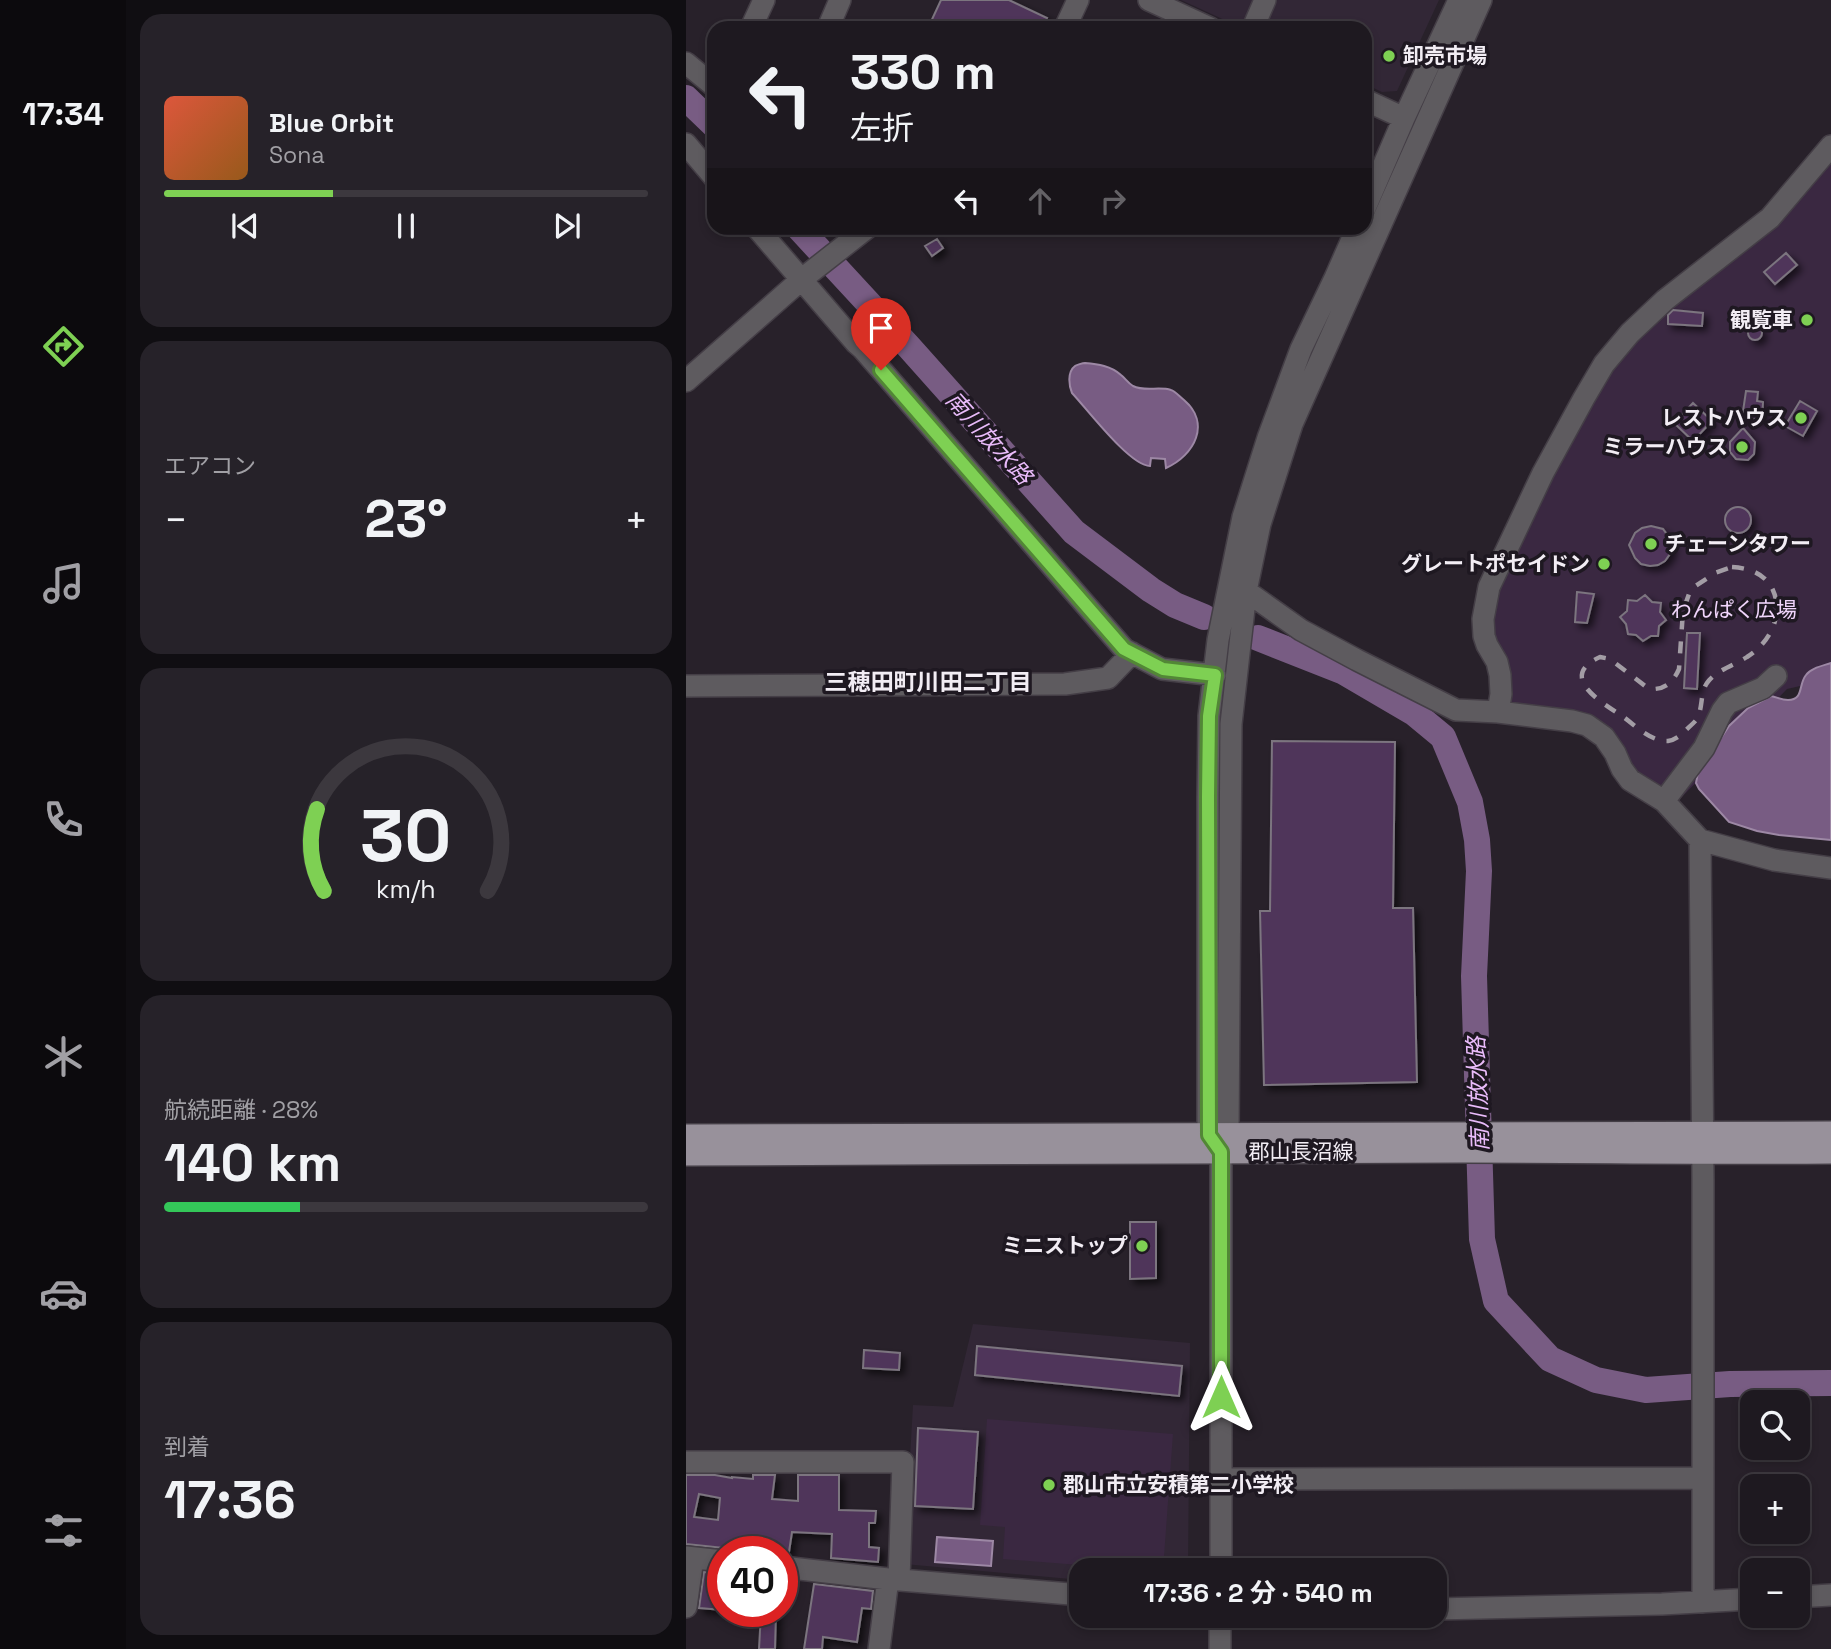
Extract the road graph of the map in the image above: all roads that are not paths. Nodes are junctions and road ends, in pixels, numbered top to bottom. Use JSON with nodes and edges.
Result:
{"nodes":[{"id":1,"x":764,"y":0,"type":"edge"},
{"id":2,"x":840,"y":0,"type":"edge"},
{"id":3,"x":1078,"y":0,"type":"edge"},
{"id":4,"x":1149,"y":0,"type":"edge"},
{"id":5,"x":1265,"y":0,"type":"edge"},
{"id":6,"x":1459,"y":0,"type":"edge"},
{"id":7,"x":1481,"y":0,"type":"edge"},
{"id":8,"x":754,"y":21,"type":"edge"},
{"id":9,"x":831,"y":21,"type":"edge"},
{"id":10,"x":1068,"y":21,"type":"edge"},
{"id":11,"x":1195,"y":21,"type":"edge"},
{"id":12,"x":1255,"y":21,"type":"edge"},
{"id":13,"x":686,"y":63,"type":"edge"},
{"id":14,"x":707,"y":80,"type":"edge"},
{"id":15,"x":1372,"y":103,"type":"edge"},
{"id":16,"x":1404,"y":118,"type":"junction"},
{"id":17,"x":686,"y":144,"type":"edge"},
{"id":18,"x":1831,"y":146,"type":"edge"},
{"id":19,"x":707,"y":169,"type":"edge"},
{"id":20,"x":1372,"y":192,"type":"edge"},
{"id":21,"x":764,"y":235,"type":"edge"},
{"id":22,"x":850,"y":235,"type":"edge"},
{"id":23,"x":1354,"y":235,"type":"edge"},
{"id":24,"x":805,"y":276,"type":"junction"},
{"id":25,"x":686,"y":380,"type":"edge"},
{"id":26,"x":1238,"y":600,"type":"junction"},
{"id":27,"x":1132,"y":653,"type":"junction"},
{"id":28,"x":1215,"y":675,"type":"junction"},
{"id":29,"x":1776,"y":676,"type":"dead end"},
{"id":30,"x":686,"y":687,"type":"edge"},
{"id":31,"x":1498,"y":712,"type":"junction"},
{"id":32,"x":1664,"y":801,"type":"junction"},
{"id":33,"x":1700,"y":840,"type":"junction"},
{"id":34,"x":1831,"y":868,"type":"edge"},
{"id":35,"x":1831,"y":1132,"type":"edge"},
{"id":36,"x":686,"y":1135,"type":"edge"},
{"id":37,"x":1219,"y":1141,"type":"junction"},
{"id":38,"x":1702,"y":1144,"type":"junction"},
{"id":39,"x":1831,"y":1153,"type":"edge"},
{"id":40,"x":686,"y":1155,"type":"edge"},
{"id":41,"x":686,"y":1462,"type":"edge"},
{"id":42,"x":1702,"y":1478,"type":"junction"},
{"id":43,"x":1221,"y":1479,"type":"junction"},
{"id":44,"x":690,"y":1557,"type":"edge"},
{"id":45,"x":1221,"y":1558,"type":"edge"},
{"id":46,"x":798,"y":1569,"type":"edge"},
{"id":47,"x":894,"y":1579,"type":"junction"},
{"id":48,"x":1069,"y":1594,"type":"edge"},
{"id":49,"x":1831,"y":1595,"type":"edge"},
{"id":50,"x":1810,"y":1596,"type":"edge"},
{"id":51,"x":1740,"y":1600,"type":"edge"},
{"id":52,"x":1703,"y":1602,"type":"junction"},
{"id":53,"x":686,"y":1607,"type":"edge"},
{"id":54,"x":1447,"y":1609,"type":"edge"},
{"id":55,"x":1220,"y":1628,"type":"edge"},
{"id":56,"x":879,"y":1649,"type":"edge"},
{"id":57,"x":1220,"y":1649,"type":"edge"}],
"edges":[{"from":1,"to":8,"type":"street"},
{"from":2,"to":9,"type":"street"},
{"from":3,"to":10,"type":"street"},
{"from":4,"to":11,"type":"street"},
{"from":5,"to":12,"type":"street"},
{"from":6,"to":16,"type":"street"},
{"from":7,"to":26,"type":"street"},
{"from":13,"to":14,"type":"street"},
{"from":15,"to":16,"type":"street"},
{"from":16,"to":20,"type":"street"},
{"from":17,"to":19,"type":"street"},
{"from":18,"to":31,"type":"street"},
{"from":21,"to":24,"type":"street"},
{"from":22,"to":24,"type":"street"},
{"from":23,"to":26,"type":"street"},
{"from":24,"to":25,"type":"street"},
{"from":24,"to":27,"type":"street"},
{"from":26,"to":28,"type":"street"},
{"from":26,"to":31,"type":"street"},
{"from":26,"to":37,"type":"street"},
{"from":27,"to":28,"type":"street"},
{"from":27,"to":30,"type":"street"},
{"from":28,"to":37,"type":"street"},
{"from":29,"to":32,"type":"street"},
{"from":31,"to":32,"type":"street"},
{"from":32,"to":33,"type":"street"},
{"from":33,"to":34,"type":"street"},
{"from":33,"to":38,"type":"street"},
{"from":35,"to":38,"type":"main road","name":"郡山長沼線"},
{"from":36,"to":37,"type":"main road","name":"郡山長沼線"},
{"from":37,"to":38,"type":"main road","name":"郡山長沼線"},
{"from":37,"to":40,"type":"main road","name":"郡山長沼線"},
{"from":37,"to":43,"type":"street"},
{"from":38,"to":39,"type":"main road","name":"郡山長沼線"},
{"from":38,"to":42,"type":"street"},
{"from":41,"to":47,"type":"street"},
{"from":42,"to":43,"type":"street"},
{"from":42,"to":52,"type":"street"},
{"from":43,"to":45,"type":"street"},
{"from":44,"to":53,"type":"street"},
{"from":46,"to":47,"type":"street"},
{"from":47,"to":48,"type":"street"},
{"from":47,"to":56,"type":"street"},
{"from":49,"to":50,"type":"street"},
{"from":51,"to":52,"type":"street"},
{"from":52,"to":54,"type":"street"},
{"from":55,"to":57,"type":"street"}]}
